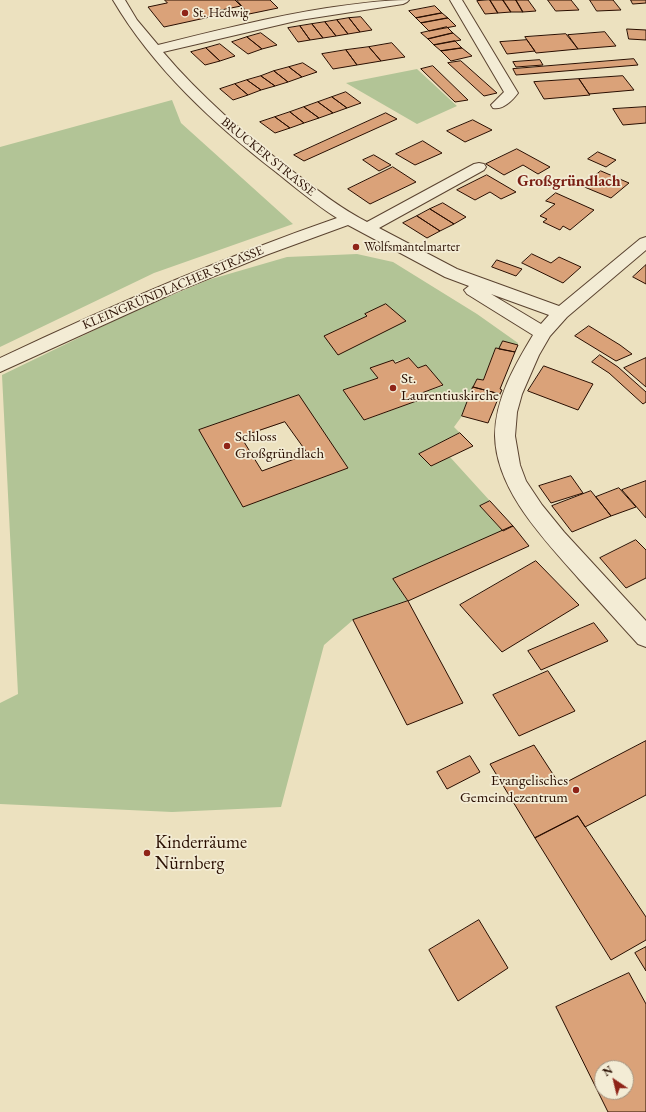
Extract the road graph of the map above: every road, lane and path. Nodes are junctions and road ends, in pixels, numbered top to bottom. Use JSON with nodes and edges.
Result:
{"nodes":[{"id":1,"x":119,"y":0,"type":"edge"},
{"id":2,"x":404,"y":0,"type":"edge"},
{"id":3,"x":456,"y":0,"type":"edge"},
{"id":4,"x":155,"y":50,"type":"junction"},
{"id":5,"x":498,"y":105,"type":"dead end"},
{"id":6,"x":479,"y":167,"type":"dead end"},
{"id":7,"x":349,"y":219,"type":"junction"},
{"id":8,"x":366,"y":229,"type":"junction"},
{"id":9,"x":646,"y":242,"type":"edge"},
{"id":10,"x":451,"y":273,"type":"junction"},
{"id":11,"x":552,"y":324,"type":"junction"},
{"id":12,"x":0,"y":366,"type":"edge"},
{"id":13,"x":646,"y":637,"type":"edge"}],
"edges":[{"from":1,"to":4,"type":"street","name":"BRUCKER STRASSE"},
{"from":2,"to":4,"type":"street"},
{"from":3,"to":5,"type":"street"},
{"from":4,"to":7,"type":"street","name":"BRUCKER STRASSE"},
{"from":6,"to":8,"type":"street"},
{"from":7,"to":8,"type":"street","name":"BRUCKER STRASSE"},
{"from":7,"to":12,"type":"street","name":"KLEINGRÜNDLACHER STRASSE"},
{"from":8,"to":10,"type":"street","name":"BRUCKER STRASSE"},
{"from":9,"to":11,"type":"street"},
{"from":10,"to":11,"type":"street","name":"BRUCKER STRASSE"},
{"from":10,"to":11,"type":"street","name":"BRUCKER STRASSE"},
{"from":11,"to":13,"type":"street"}]}
